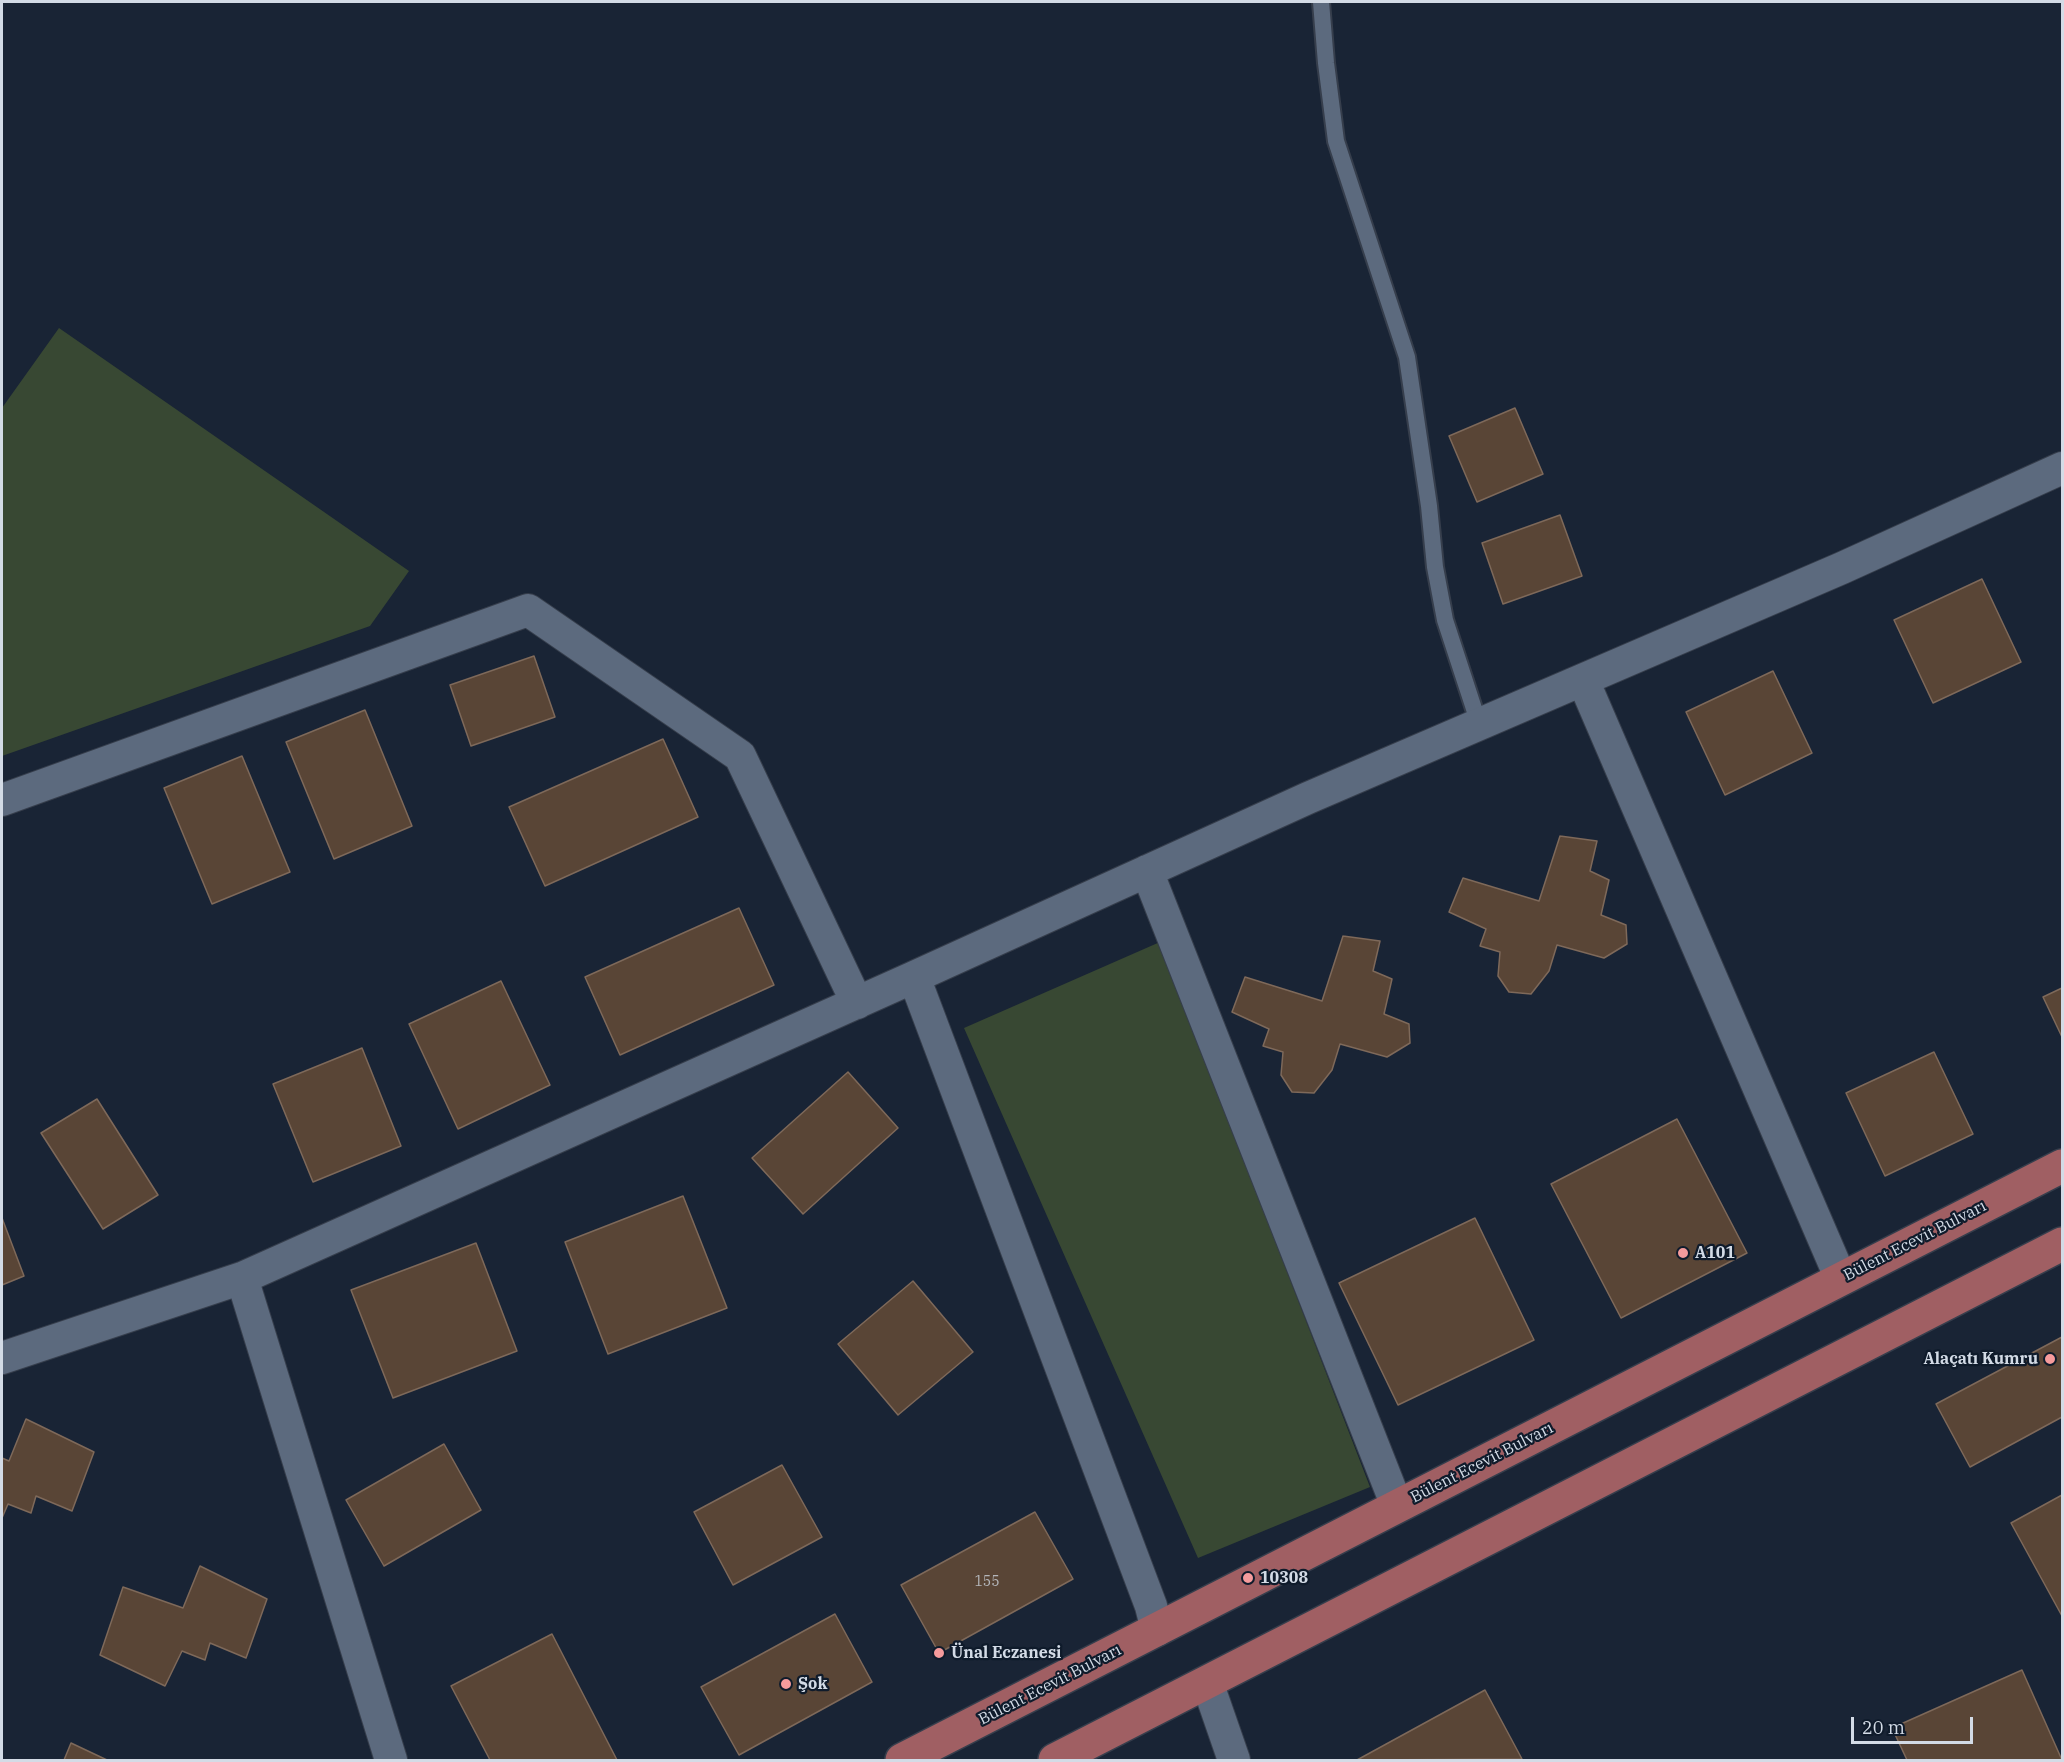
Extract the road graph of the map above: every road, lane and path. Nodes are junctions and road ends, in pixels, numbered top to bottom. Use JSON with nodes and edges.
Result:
{"nodes":[{"id":1,"x":1321,"y":2,"type":"edge"},
{"id":2,"x":2062,"y":468,"type":"edge"},
{"id":3,"x":1583,"y":680,"type":"junction"},
{"id":4,"x":1479,"y":724,"type":"junction"},
{"id":5,"x":2,"y":800,"type":"edge"},
{"id":6,"x":1147,"y":871,"type":"junction"},
{"id":7,"x":914,"y":977,"type":"junction"},
{"id":8,"x":857,"y":1003,"type":"junction"},
{"id":9,"x":2062,"y":1166,"type":"edge"},
{"id":10,"x":2062,"y":1244,"type":"edge"},
{"id":11,"x":242,"y":1278,"type":"junction"},
{"id":12,"x":1841,"y":1279,"type":"junction"},
{"id":13,"x":2,"y":1358,"type":"edge"},
{"id":14,"x":1397,"y":1506,"type":"junction"},
{"id":15,"x":1157,"y":1630,"type":"junction"},
{"id":16,"x":1208,"y":1682,"type":"junction"},
{"id":17,"x":391,"y":1761,"type":"edge"},
{"id":18,"x":902,"y":1761,"type":"edge"},
{"id":19,"x":1055,"y":1761,"type":"edge"},
{"id":20,"x":1234,"y":1761,"type":"edge"}],
"edges":[{"from":1,"to":4,"type":"lane"},
{"from":2,"to":3,"type":"street"},
{"from":3,"to":4,"type":"street"},
{"from":3,"to":12,"type":"street"},
{"from":4,"to":6,"type":"street"},
{"from":5,"to":8,"type":"street"},
{"from":6,"to":7,"type":"street"},
{"from":6,"to":14,"type":"street"},
{"from":7,"to":8,"type":"street"},
{"from":7,"to":15,"type":"street"},
{"from":8,"to":11,"type":"street"},
{"from":9,"to":12,"type":"main road","name":"Bülent Ecevit Bulvarı"},
{"from":10,"to":16,"type":"main road"},
{"from":11,"to":13,"type":"street"},
{"from":11,"to":17,"type":"street"},
{"from":12,"to":14,"type":"main road","name":"Bülent Ecevit Bulvarı"},
{"from":14,"to":15,"type":"main road","name":"Bülent Ecevit Bulvarı"},
{"from":15,"to":18,"type":"main road","name":"Bülent Ecevit Bulvarı"},
{"from":16,"to":19,"type":"main road"},
{"from":16,"to":20,"type":"street"}]}
